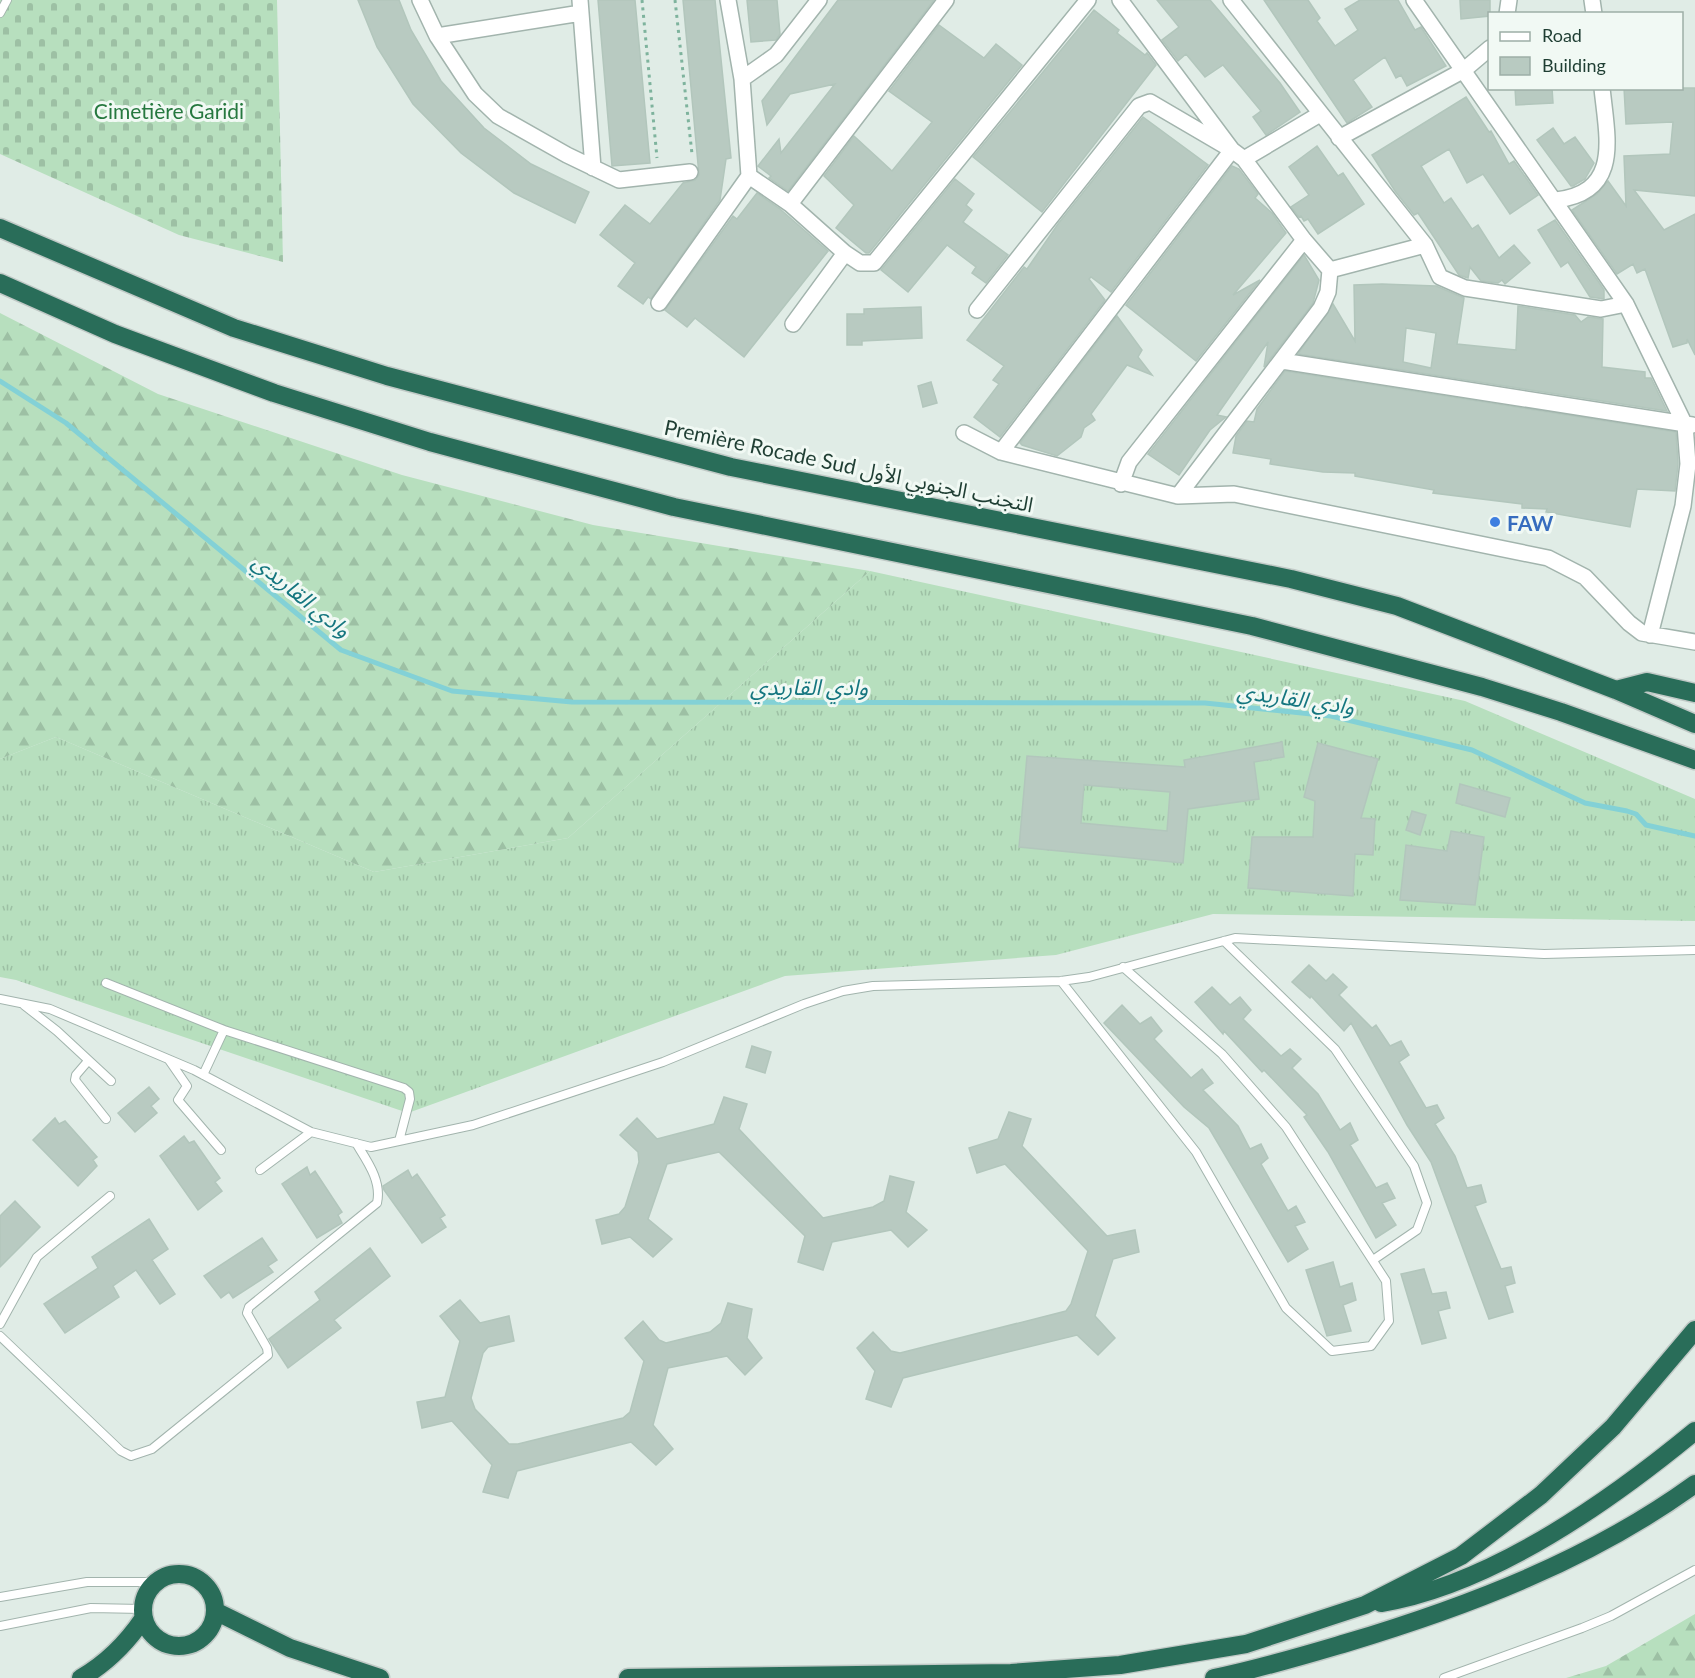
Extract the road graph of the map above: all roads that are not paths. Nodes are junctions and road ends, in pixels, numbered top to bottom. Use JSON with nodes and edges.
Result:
{"nodes":[{"id":1,"x":7,"y":0,"type":"edge"},
{"id":2,"x":420,"y":0,"type":"edge"},
{"id":3,"x":728,"y":0,"type":"edge"},
{"id":4,"x":819,"y":0,"type":"edge"},
{"id":5,"x":946,"y":0,"type":"edge"},
{"id":6,"x":1088,"y":0,"type":"edge"},
{"id":7,"x":1120,"y":0,"type":"edge"},
{"id":8,"x":1231,"y":0,"type":"edge"},
{"id":9,"x":1414,"y":0,"type":"edge"},
{"id":10,"x":580,"y":6,"type":"edge"},
{"id":11,"x":0,"y":13,"type":"edge"},
{"id":12,"x":438,"y":36,"type":"junction"},
{"id":13,"x":1488,"y":50,"type":"edge"},
{"id":14,"x":1464,"y":70,"type":"junction"},
{"id":15,"x":742,"y":79,"type":"junction"},
{"id":16,"x":1602,"y":90,"type":"edge"},
{"id":17,"x":1320,"y":114,"type":"junction"},
{"id":18,"x":1339,"y":138,"type":"junction"},
{"id":19,"x":1238,"y":155,"type":"junction"},
{"id":20,"x":593,"y":168,"type":"junction"},
{"id":21,"x":690,"y":172,"type":"dead end"},
{"id":22,"x":749,"y":176,"type":"junction"},
{"id":23,"x":1556,"y":200,"type":"junction"},
{"id":24,"x":790,"y":204,"type":"junction"},
{"id":25,"x":0,"y":228,"type":"edge"},
{"id":26,"x":1304,"y":240,"type":"junction"},
{"id":27,"x":1425,"y":245,"type":"junction"},
{"id":28,"x":845,"y":253,"type":"junction"},
{"id":29,"x":1330,"y":270,"type":"junction"},
{"id":30,"x":0,"y":283,"type":"edge"},
{"id":31,"x":659,"y":303,"type":"dead end"},
{"id":32,"x":1626,"y":304,"type":"junction"},
{"id":33,"x":977,"y":310,"type":"dead end"},
{"id":34,"x":793,"y":324,"type":"dead end"},
{"id":35,"x":1282,"y":361,"type":"junction"},
{"id":36,"x":1690,"y":425,"type":"edge"},
{"id":37,"x":964,"y":433,"type":"dead end"},
{"id":38,"x":1001,"y":452,"type":"junction"},
{"id":39,"x":1122,"y":484,"type":"junction"},
{"id":40,"x":1178,"y":496,"type":"junction"},
{"id":41,"x":1650,"y":635,"type":"junction"},
{"id":42,"x":1695,"y":642,"type":"edge"},
{"id":43,"x":1616,"y":690,"type":"junction"},
{"id":44,"x":1695,"y":693,"type":"edge"},
{"id":45,"x":1695,"y":724,"type":"edge"},
{"id":46,"x":1695,"y":760,"type":"edge"},
{"id":47,"x":1224,"y":940,"type":"junction"},
{"id":48,"x":1695,"y":950,"type":"edge"},
{"id":49,"x":1123,"y":967,"type":"junction"},
{"id":50,"x":1061,"y":981,"type":"junction"},
{"id":51,"x":106,"y":983,"type":"dead end"},
{"id":52,"x":0,"y":999,"type":"edge"},
{"id":53,"x":23,"y":1004,"type":"junction"},
{"id":54,"x":224,"y":1030,"type":"junction"},
{"id":55,"x":168,"y":1059,"type":"junction"},
{"id":56,"x":88,"y":1061,"type":"junction"},
{"id":57,"x":203,"y":1075,"type":"junction"},
{"id":58,"x":111,"y":1081,"type":"dead end"},
{"id":59,"x":106,"y":1119,"type":"dead end"},
{"id":60,"x":311,"y":1132,"type":"junction"},
{"id":61,"x":399,"y":1141,"type":"junction"},
{"id":62,"x":356,"y":1143,"type":"junction"},
{"id":63,"x":221,"y":1150,"type":"dead end"},
{"id":64,"x":260,"y":1170,"type":"dead end"},
{"id":65,"x":110,"y":1196,"type":"dead end"},
{"id":66,"x":1373,"y":1260,"type":"junction"},
{"id":67,"x":0,"y":1324,"type":"edge"},
{"id":68,"x":1695,"y":1330,"type":"edge"},
{"id":69,"x":0,"y":1336,"type":"edge"},
{"id":70,"x":1695,"y":1431,"type":"edge"},
{"id":71,"x":1695,"y":1484,"type":"edge"},
{"id":72,"x":1695,"y":1570,"type":"edge"},
{"id":73,"x":155,"y":1582,"type":"junction"},
{"id":74,"x":1438,"y":1590,"type":"junction"},
{"id":75,"x":0,"y":1597,"type":"edge"},
{"id":76,"x":1365,"y":1605,"type":"junction"},
{"id":77,"x":215,"y":1611,"type":"junction"},
{"id":78,"x":142,"y":1614,"type":"junction"},
{"id":79,"x":0,"y":1626,"type":"edge"},
{"id":80,"x":1375,"y":1634,"type":"junction"},
{"id":81,"x":81,"y":1678,"type":"edge"},
{"id":82,"x":380,"y":1678,"type":"edge"},
{"id":83,"x":628,"y":1678,"type":"edge"},
{"id":84,"x":1214,"y":1678,"type":"edge"},
{"id":85,"x":1444,"y":1678,"type":"edge"}],
"edges":[{"from":1,"to":11,"type":"lane"},
{"from":2,"to":12,"type":"street"},
{"from":3,"to":15,"type":"street"},
{"from":4,"to":15,"type":"street"},
{"from":5,"to":24,"type":"street"},
{"from":6,"to":28,"type":"street"},
{"from":7,"to":19,"type":"street"},
{"from":8,"to":17,"type":"street"},
{"from":9,"to":14,"type":"street"},
{"from":10,"to":12,"type":"street"},
{"from":10,"to":20,"type":"street"},
{"from":12,"to":20,"type":"street"},
{"from":13,"to":14,"type":"street"},
{"from":14,"to":18,"type":"street"},
{"from":14,"to":23,"type":"street"},
{"from":15,"to":22,"type":"street"},
{"from":16,"to":23,"type":"street"},
{"from":17,"to":18,"type":"street"},
{"from":17,"to":19,"type":"street"},
{"from":18,"to":27,"type":"street"},
{"from":19,"to":26,"type":"street"},
{"from":19,"to":33,"type":"street"},
{"from":19,"to":38,"type":"street"},
{"from":20,"to":21,"type":"street"},
{"from":22,"to":24,"type":"street"},
{"from":22,"to":31,"type":"street"},
{"from":23,"to":32,"type":"street"},
{"from":24,"to":28,"type":"street"},
{"from":25,"to":43,"type":"highway","name":"Première Rocade Sud التجنب الجنوبي الأول"},
{"from":26,"to":29,"type":"street"},
{"from":26,"to":39,"type":"street"},
{"from":27,"to":29,"type":"street"},
{"from":27,"to":32,"type":"street"},
{"from":28,"to":34,"type":"street"},
{"from":29,"to":35,"type":"street"},
{"from":30,"to":46,"type":"highway"},
{"from":32,"to":36,"type":"street"},
{"from":35,"to":36,"type":"street"},
{"from":35,"to":40,"type":"street"},
{"from":36,"to":41,"type":"street"},
{"from":37,"to":38,"type":"street"},
{"from":38,"to":39,"type":"street"},
{"from":39,"to":40,"type":"street"},
{"from":40,"to":41,"type":"street"},
{"from":41,"to":42,"type":"street"},
{"from":43,"to":44,"type":"highway"},
{"from":43,"to":45,"type":"highway","name":"Première Rocade Sud التجنب الجنوبي الأول"},
{"from":47,"to":48,"type":"lane"},
{"from":47,"to":49,"type":"lane"},
{"from":47,"to":66,"type":"lane"},
{"from":49,"to":50,"type":"lane"},
{"from":49,"to":66,"type":"lane"},
{"from":50,"to":61,"type":"lane"},
{"from":50,"to":66,"type":"lane"},
{"from":51,"to":54,"type":"lane"},
{"from":52,"to":53,"type":"lane"},
{"from":53,"to":55,"type":"lane"},
{"from":53,"to":56,"type":"lane"},
{"from":54,"to":57,"type":"lane"},
{"from":54,"to":61,"type":"lane"},
{"from":55,"to":57,"type":"lane"},
{"from":55,"to":63,"type":"lane"},
{"from":56,"to":58,"type":"lane"},
{"from":56,"to":59,"type":"lane"},
{"from":57,"to":60,"type":"lane"},
{"from":60,"to":62,"type":"lane"},
{"from":60,"to":64,"type":"lane"},
{"from":61,"to":62,"type":"lane"},
{"from":62,"to":69,"type":"lane"},
{"from":65,"to":67,"type":"lane"},
{"from":68,"to":76,"type":"highway"},
{"from":70,"to":74,"type":"highway"},
{"from":71,"to":80,"type":"highway"},
{"from":72,"to":85,"type":"lane"},
{"from":73,"to":75,"type":"lane"},
{"from":73,"to":77,"type":"highway"},
{"from":73,"to":78,"type":"highway"},
{"from":74,"to":76,"type":"highway"},
{"from":74,"to":80,"type":"highway"},
{"from":76,"to":83,"type":"highway"},
{"from":77,"to":78,"type":"highway"},
{"from":77,"to":82,"type":"highway"},
{"from":78,"to":79,"type":"lane"},
{"from":78,"to":81,"type":"highway"},
{"from":80,"to":84,"type":"highway"}]}
